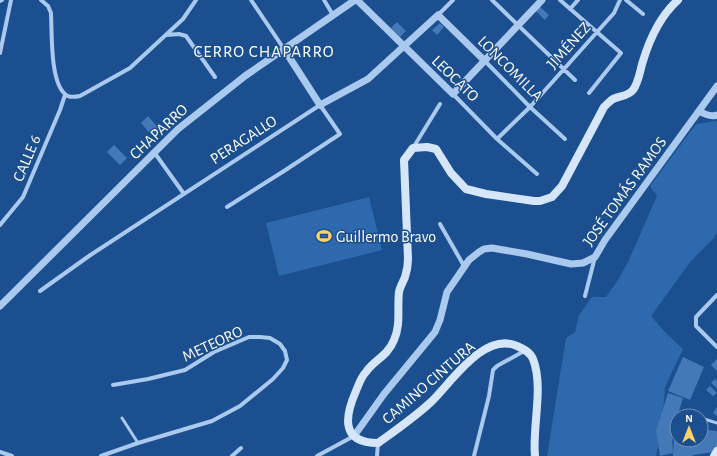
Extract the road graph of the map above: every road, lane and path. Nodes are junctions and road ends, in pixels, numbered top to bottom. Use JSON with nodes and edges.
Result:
{"nodes":[{"id":1,"x":11,"y":0,"type":"edge"},
{"id":2,"x":41,"y":0,"type":"edge"},
{"id":3,"x":196,"y":0,"type":"edge"},
{"id":4,"x":251,"y":0,"type":"edge"},
{"id":5,"x":324,"y":0,"type":"edge"},
{"id":6,"x":356,"y":0,"type":"edge"},
{"id":7,"x":453,"y":0,"type":"edge"},
{"id":8,"x":492,"y":0,"type":"edge"},
{"id":9,"x":542,"y":0,"type":"edge"},
{"id":10,"x":560,"y":0,"type":"edge"},
{"id":11,"x":578,"y":0,"type":"edge"},
{"id":12,"x":620,"y":0,"type":"edge"},
{"id":13,"x":626,"y":0,"type":"edge"},
{"id":14,"x":678,"y":0,"type":"edge"},
{"id":15,"x":570,"y":9,"type":"junction"},
{"id":16,"x":643,"y":14,"type":"dead end"},
{"id":17,"x":333,"y":15,"type":"junction"},
{"id":18,"x":438,"y":15,"type":"junction"},
{"id":19,"x":518,"y":25,"type":"junction"},
{"id":20,"x":595,"y":32,"type":"junction"},
{"id":21,"x":166,"y":35,"type":"junction"},
{"id":22,"x":403,"y":47,"type":"junction"},
{"id":23,"x":284,"y":49,"type":"junction"},
{"id":24,"x":0,"y":53,"type":"edge"},
{"id":25,"x":484,"y":61,"type":"junction"},
{"id":26,"x":563,"y":69,"type":"junction"},
{"id":27,"x":215,"y":77,"type":"dead end"},
{"id":28,"x":575,"y":80,"type":"dead end"},
{"id":29,"x":717,"y":86,"type":"edge"},
{"id":30,"x":589,"y":93,"type":"dead end"},
{"id":31,"x":453,"y":94,"type":"junction"},
{"id":32,"x":65,"y":95,"type":"junction"},
{"id":33,"x":440,"y":104,"type":"dead end"},
{"id":34,"x":320,"y":105,"type":"junction"},
{"id":35,"x":530,"y":107,"type":"junction"},
{"id":36,"x":699,"y":111,"type":"junction"},
{"id":37,"x":717,"y":115,"type":"edge"},
{"id":38,"x":497,"y":139,"type":"junction"},
{"id":39,"x":565,"y":139,"type":"dead end"},
{"id":40,"x":413,"y":148,"type":"junction"},
{"id":41,"x":154,"y":152,"type":"junction"},
{"id":42,"x":537,"y":174,"type":"dead end"},
{"id":43,"x":184,"y":194,"type":"junction"},
{"id":44,"x":227,"y":207,"type":"dead end"},
{"id":45,"x":440,"y":224,"type":"dead end"},
{"id":46,"x":0,"y":225,"type":"edge"},
{"id":47,"x":595,"y":257,"type":"junction"},
{"id":48,"x":464,"y":266,"type":"junction"},
{"id":49,"x":40,"y":291,"type":"dead end"},
{"id":50,"x":586,"y":296,"type":"dead end"},
{"id":51,"x":717,"y":296,"type":"edge"},
{"id":52,"x":0,"y":306,"type":"edge"},
{"id":53,"x":717,"y":347,"type":"edge"},
{"id":54,"x":526,"y":349,"type":"junction"},
{"id":55,"x":113,"y":385,"type":"dead end"},
{"id":56,"x":122,"y":418,"type":"dead end"},
{"id":57,"x":354,"y":436,"type":"junction"},
{"id":58,"x":138,"y":443,"type":"junction"},
{"id":59,"x":378,"y":443,"type":"junction"},
{"id":60,"x":241,"y":448,"type":"dead end"},
{"id":61,"x":717,"y":451,"type":"edge"},
{"id":62,"x":0,"y":452,"type":"edge"},
{"id":63,"x":12,"y":456,"type":"edge"},
{"id":64,"x":101,"y":456,"type":"edge"},
{"id":65,"x":232,"y":456,"type":"edge"},
{"id":66,"x":318,"y":456,"type":"edge"},
{"id":67,"x":377,"y":456,"type":"edge"},
{"id":68,"x":474,"y":456,"type":"edge"},
{"id":69,"x":535,"y":456,"type":"edge"},
{"id":70,"x":714,"y":456,"type":"edge"}],
"edges":[{"from":1,"to":24,"type":"street"},
{"from":2,"to":32,"type":"street"},
{"from":3,"to":21,"type":"street"},
{"from":4,"to":23,"type":"street"},
{"from":5,"to":17,"type":"street"},
{"from":6,"to":17,"type":"street","name":"CHAPARRO"},
{"from":6,"to":22,"type":"street","name":"LEOCATO"},
{"from":7,"to":18,"type":"street","name":"PERAGALLO"},
{"from":8,"to":19,"type":"street"},
{"from":9,"to":19,"type":"street"},
{"from":10,"to":15,"type":"street"},
{"from":11,"to":15,"type":"street"},
{"from":12,"to":20,"type":"street","name":"JIMÉNEZ"},
{"from":13,"to":16,"type":"street"},
{"from":14,"to":40,"type":"main road"},
{"from":15,"to":20,"type":"street"},
{"from":17,"to":23,"type":"street","name":"CHAPARRO"},
{"from":18,"to":22,"type":"street","name":"PERAGALLO"},
{"from":18,"to":25,"type":"street","name":"LONCOMILLA"},
{"from":19,"to":25,"type":"street"},
{"from":19,"to":26,"type":"street"},
{"from":20,"to":26,"type":"street","name":"JIMÉNEZ"},
{"from":20,"to":30,"type":"street"},
{"from":21,"to":27,"type":"street"},
{"from":21,"to":32,"type":"street"},
{"from":22,"to":31,"type":"street","name":"LEOCATO"},
{"from":22,"to":34,"type":"street","name":"PERAGALLO"},
{"from":23,"to":34,"type":"street"},
{"from":23,"to":41,"type":"street","name":"CHAPARRO"},
{"from":25,"to":31,"type":"street"},
{"from":25,"to":35,"type":"street","name":"LONCOMILLA"},
{"from":26,"to":28,"type":"street"},
{"from":26,"to":35,"type":"street","name":"JIMÉNEZ"},
{"from":29,"to":36,"type":"street","name":"JOSÉ TOMÁS RAMOS"},
{"from":31,"to":38,"type":"street","name":"LEOCATO"},
{"from":32,"to":46,"type":"street","name":"CALLE 6"},
{"from":33,"to":40,"type":"street"},
{"from":34,"to":43,"type":"street","name":"PERAGALLO"},
{"from":34,"to":44,"type":"street"},
{"from":35,"to":38,"type":"street","name":"JIMÉNEZ"},
{"from":35,"to":39,"type":"street","name":"LONCOMILLA"},
{"from":36,"to":37,"type":"street"},
{"from":36,"to":47,"type":"street","name":"JOSÉ TOMÁS RAMOS"},
{"from":38,"to":42,"type":"street","name":"LEOCATO"},
{"from":40,"to":57,"type":"main road"},
{"from":41,"to":43,"type":"street"},
{"from":41,"to":52,"type":"street","name":"CHAPARRO"},
{"from":43,"to":49,"type":"street","name":"PERAGALLO"},
{"from":45,"to":48,"type":"street"},
{"from":47,"to":48,"type":"street","name":"JOSÉ TOMÁS RAMOS"},
{"from":47,"to":50,"type":"street"},
{"from":48,"to":57,"type":"street","name":"JOSÉ TOMÁS RAMOS"},
{"from":51,"to":53,"type":"street"},
{"from":54,"to":59,"type":"main road","name":"CAMINO CINTURA"},
{"from":54,"to":68,"type":"street"},
{"from":54,"to":69,"type":"main road"},
{"from":55,"to":58,"type":"street","name":"METEORO"},
{"from":56,"to":58,"type":"lane"},
{"from":57,"to":59,"type":"main road","name":"CAMINO CINTURA"},
{"from":57,"to":66,"type":"street","name":"JOSÉ TOMÁS RAMOS"},
{"from":58,"to":64,"type":"street","name":"METEORO"},
{"from":59,"to":67,"type":"street"},
{"from":60,"to":65,"type":"street"},
{"from":61,"to":70,"type":"main road"},
{"from":62,"to":63,"type":"street"}]}
